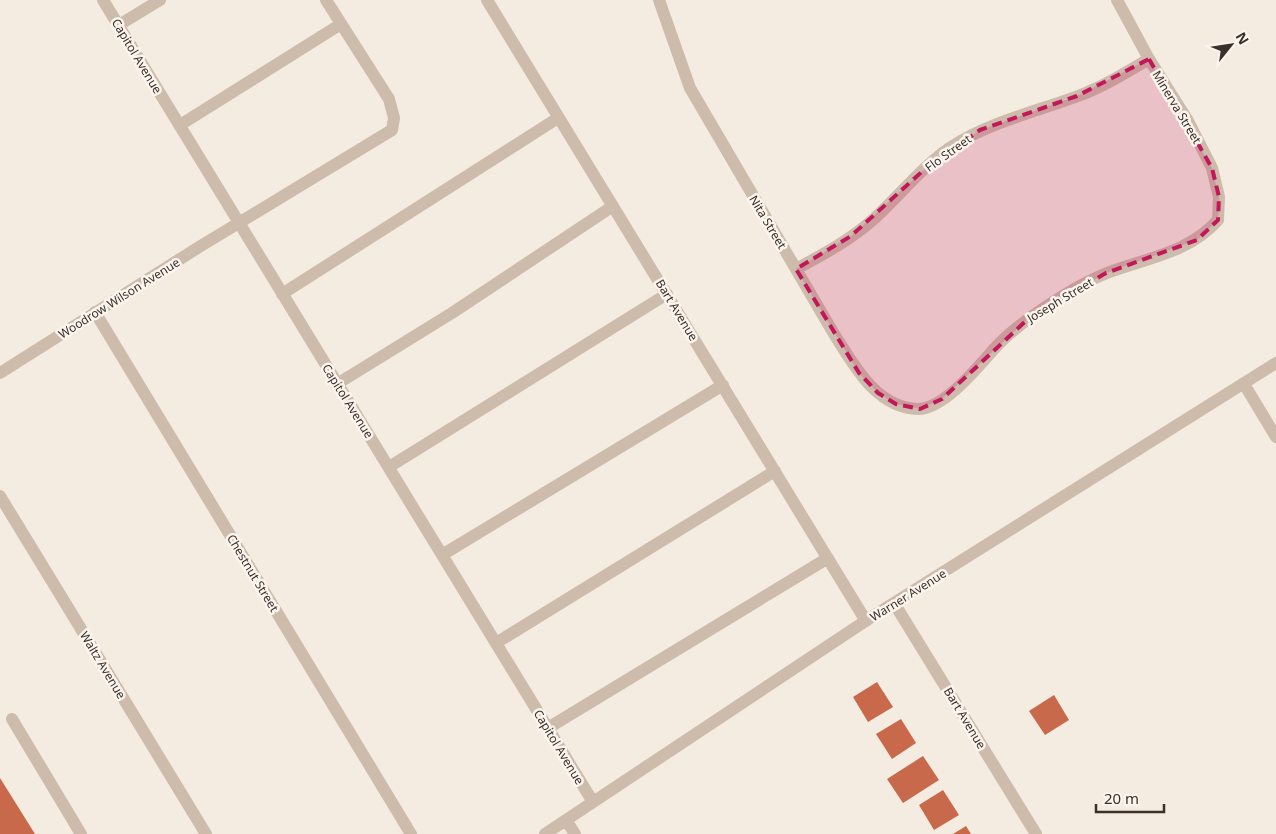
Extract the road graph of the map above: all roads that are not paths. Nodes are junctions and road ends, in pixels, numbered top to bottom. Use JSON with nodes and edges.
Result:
{"nodes":[{"id":1,"x":104,"y":0,"type":"edge"},
{"id":2,"x":160,"y":0,"type":"edge"},
{"id":3,"x":326,"y":0,"type":"edge"},
{"id":4,"x":487,"y":0,"type":"edge"},
{"id":5,"x":659,"y":0,"type":"edge"},
{"id":6,"x":1117,"y":0,"type":"edge"},
{"id":7,"x":341,"y":24,"type":"junction"},
{"id":8,"x":119,"y":25,"type":"junction"},
{"id":9,"x":1149,"y":59,"type":"junction"},
{"id":10,"x":558,"y":118,"type":"junction"},
{"id":11,"x":180,"y":126,"type":"junction"},
{"id":12,"x":613,"y":206,"type":"junction"},
{"id":13,"x":1218,"y":220,"type":"joint"},
{"id":14,"x":238,"y":223,"type":"junction"},
{"id":15,"x":796,"y":269,"type":"junction"},
{"id":16,"x":282,"y":294,"type":"junction"},
{"id":17,"x":667,"y":294,"type":"junction"},
{"id":18,"x":95,"y":312,"type":"junction"},
{"id":19,"x":1276,"y":363,"type":"edge"},
{"id":20,"x":0,"y":373,"type":"edge"},
{"id":21,"x":337,"y":384,"type":"junction"},
{"id":22,"x":1244,"y":384,"type":"junction"},
{"id":23,"x":723,"y":385,"type":"junction"},
{"id":24,"x":920,"y":409,"type":"joint"},
{"id":25,"x":1276,"y":438,"type":"edge"},
{"id":26,"x":388,"y":467,"type":"junction"},
{"id":27,"x":775,"y":471,"type":"junction"},
{"id":28,"x":0,"y":496,"type":"edge"},
{"id":29,"x":442,"y":555,"type":"junction"},
{"id":30,"x":828,"y":558,"type":"junction"},
{"id":31,"x":894,"y":603,"type":"junction"},
{"id":32,"x":866,"y":621,"type":"junction"},
{"id":33,"x":496,"y":643,"type":"junction"},
{"id":34,"x":12,"y":719,"type":"dead end"},
{"id":35,"x":548,"y":728,"type":"junction"},
{"id":36,"x":594,"y":802,"type":"junction"},
{"id":37,"x":566,"y":820,"type":"junction"},
{"id":38,"x":81,"y":834,"type":"edge"},
{"id":39,"x":206,"y":834,"type":"edge"},
{"id":40,"x":411,"y":834,"type":"edge"},
{"id":41,"x":544,"y":834,"type":"edge"},
{"id":42,"x":575,"y":834,"type":"edge"},
{"id":43,"x":1036,"y":834,"type":"edge"}],
"edges":[{"from":1,"to":8,"type":"street","name":"Capitol Avenue"},
{"from":2,"to":8,"type":"street"},
{"from":3,"to":7,"type":"street"},
{"from":4,"to":10,"type":"street","name":"Bart Avenue"},
{"from":5,"to":15,"type":"street","name":"Nita Street"},
{"from":6,"to":9,"type":"street","name":"Minerva Street"},
{"from":7,"to":11,"type":"street"},
{"from":7,"to":14,"type":"street","name":"Woodrow Wilson Avenue"},
{"from":8,"to":11,"type":"street","name":"Capitol Avenue"},
{"from":9,"to":13,"type":"street","name":"Minerva Street"},
{"from":9,"to":15,"type":"street","name":"Flo Street"},
{"from":10,"to":12,"type":"street","name":"Bart Avenue"},
{"from":10,"to":16,"type":"street"},
{"from":11,"to":14,"type":"street","name":"Capitol Avenue"},
{"from":12,"to":17,"type":"street","name":"Bart Avenue"},
{"from":12,"to":21,"type":"street"},
{"from":13,"to":24,"type":"street","name":"Joseph Street"},
{"from":14,"to":16,"type":"street","name":"Capitol Avenue"},
{"from":14,"to":18,"type":"street","name":"Woodrow Wilson Avenue"},
{"from":15,"to":24,"type":"street","name":"Nita Street"},
{"from":16,"to":21,"type":"street","name":"Capitol Avenue"},
{"from":17,"to":23,"type":"street","name":"Bart Avenue"},
{"from":17,"to":26,"type":"street"},
{"from":18,"to":20,"type":"street","name":"Woodrow Wilson Avenue"},
{"from":18,"to":40,"type":"street","name":"Chestnut Street"},
{"from":19,"to":22,"type":"street","name":"Warner Avenue"},
{"from":21,"to":26,"type":"street","name":"Capitol Avenue"},
{"from":22,"to":25,"type":"street"},
{"from":22,"to":31,"type":"street","name":"Warner Avenue"},
{"from":23,"to":27,"type":"street","name":"Bart Avenue"},
{"from":23,"to":29,"type":"street"},
{"from":26,"to":29,"type":"street","name":"Capitol Avenue"},
{"from":27,"to":30,"type":"street","name":"Bart Avenue"},
{"from":27,"to":33,"type":"street"},
{"from":28,"to":39,"type":"street","name":"Waltz Avenue"},
{"from":29,"to":33,"type":"street","name":"Capitol Avenue"},
{"from":30,"to":32,"type":"street","name":"Bart Avenue"},
{"from":30,"to":35,"type":"street"},
{"from":31,"to":32,"type":"street","name":"Warner Avenue"},
{"from":31,"to":43,"type":"street","name":"Bart Avenue"},
{"from":32,"to":36,"type":"street","name":"Warner Avenue"},
{"from":33,"to":35,"type":"street","name":"Capitol Avenue"},
{"from":34,"to":38,"type":"street"},
{"from":35,"to":36,"type":"street","name":"Capitol Avenue"},
{"from":36,"to":37,"type":"street","name":"Warner Avenue"},
{"from":37,"to":41,"type":"street","name":"Warner Avenue"},
{"from":37,"to":42,"type":"street"}]}
